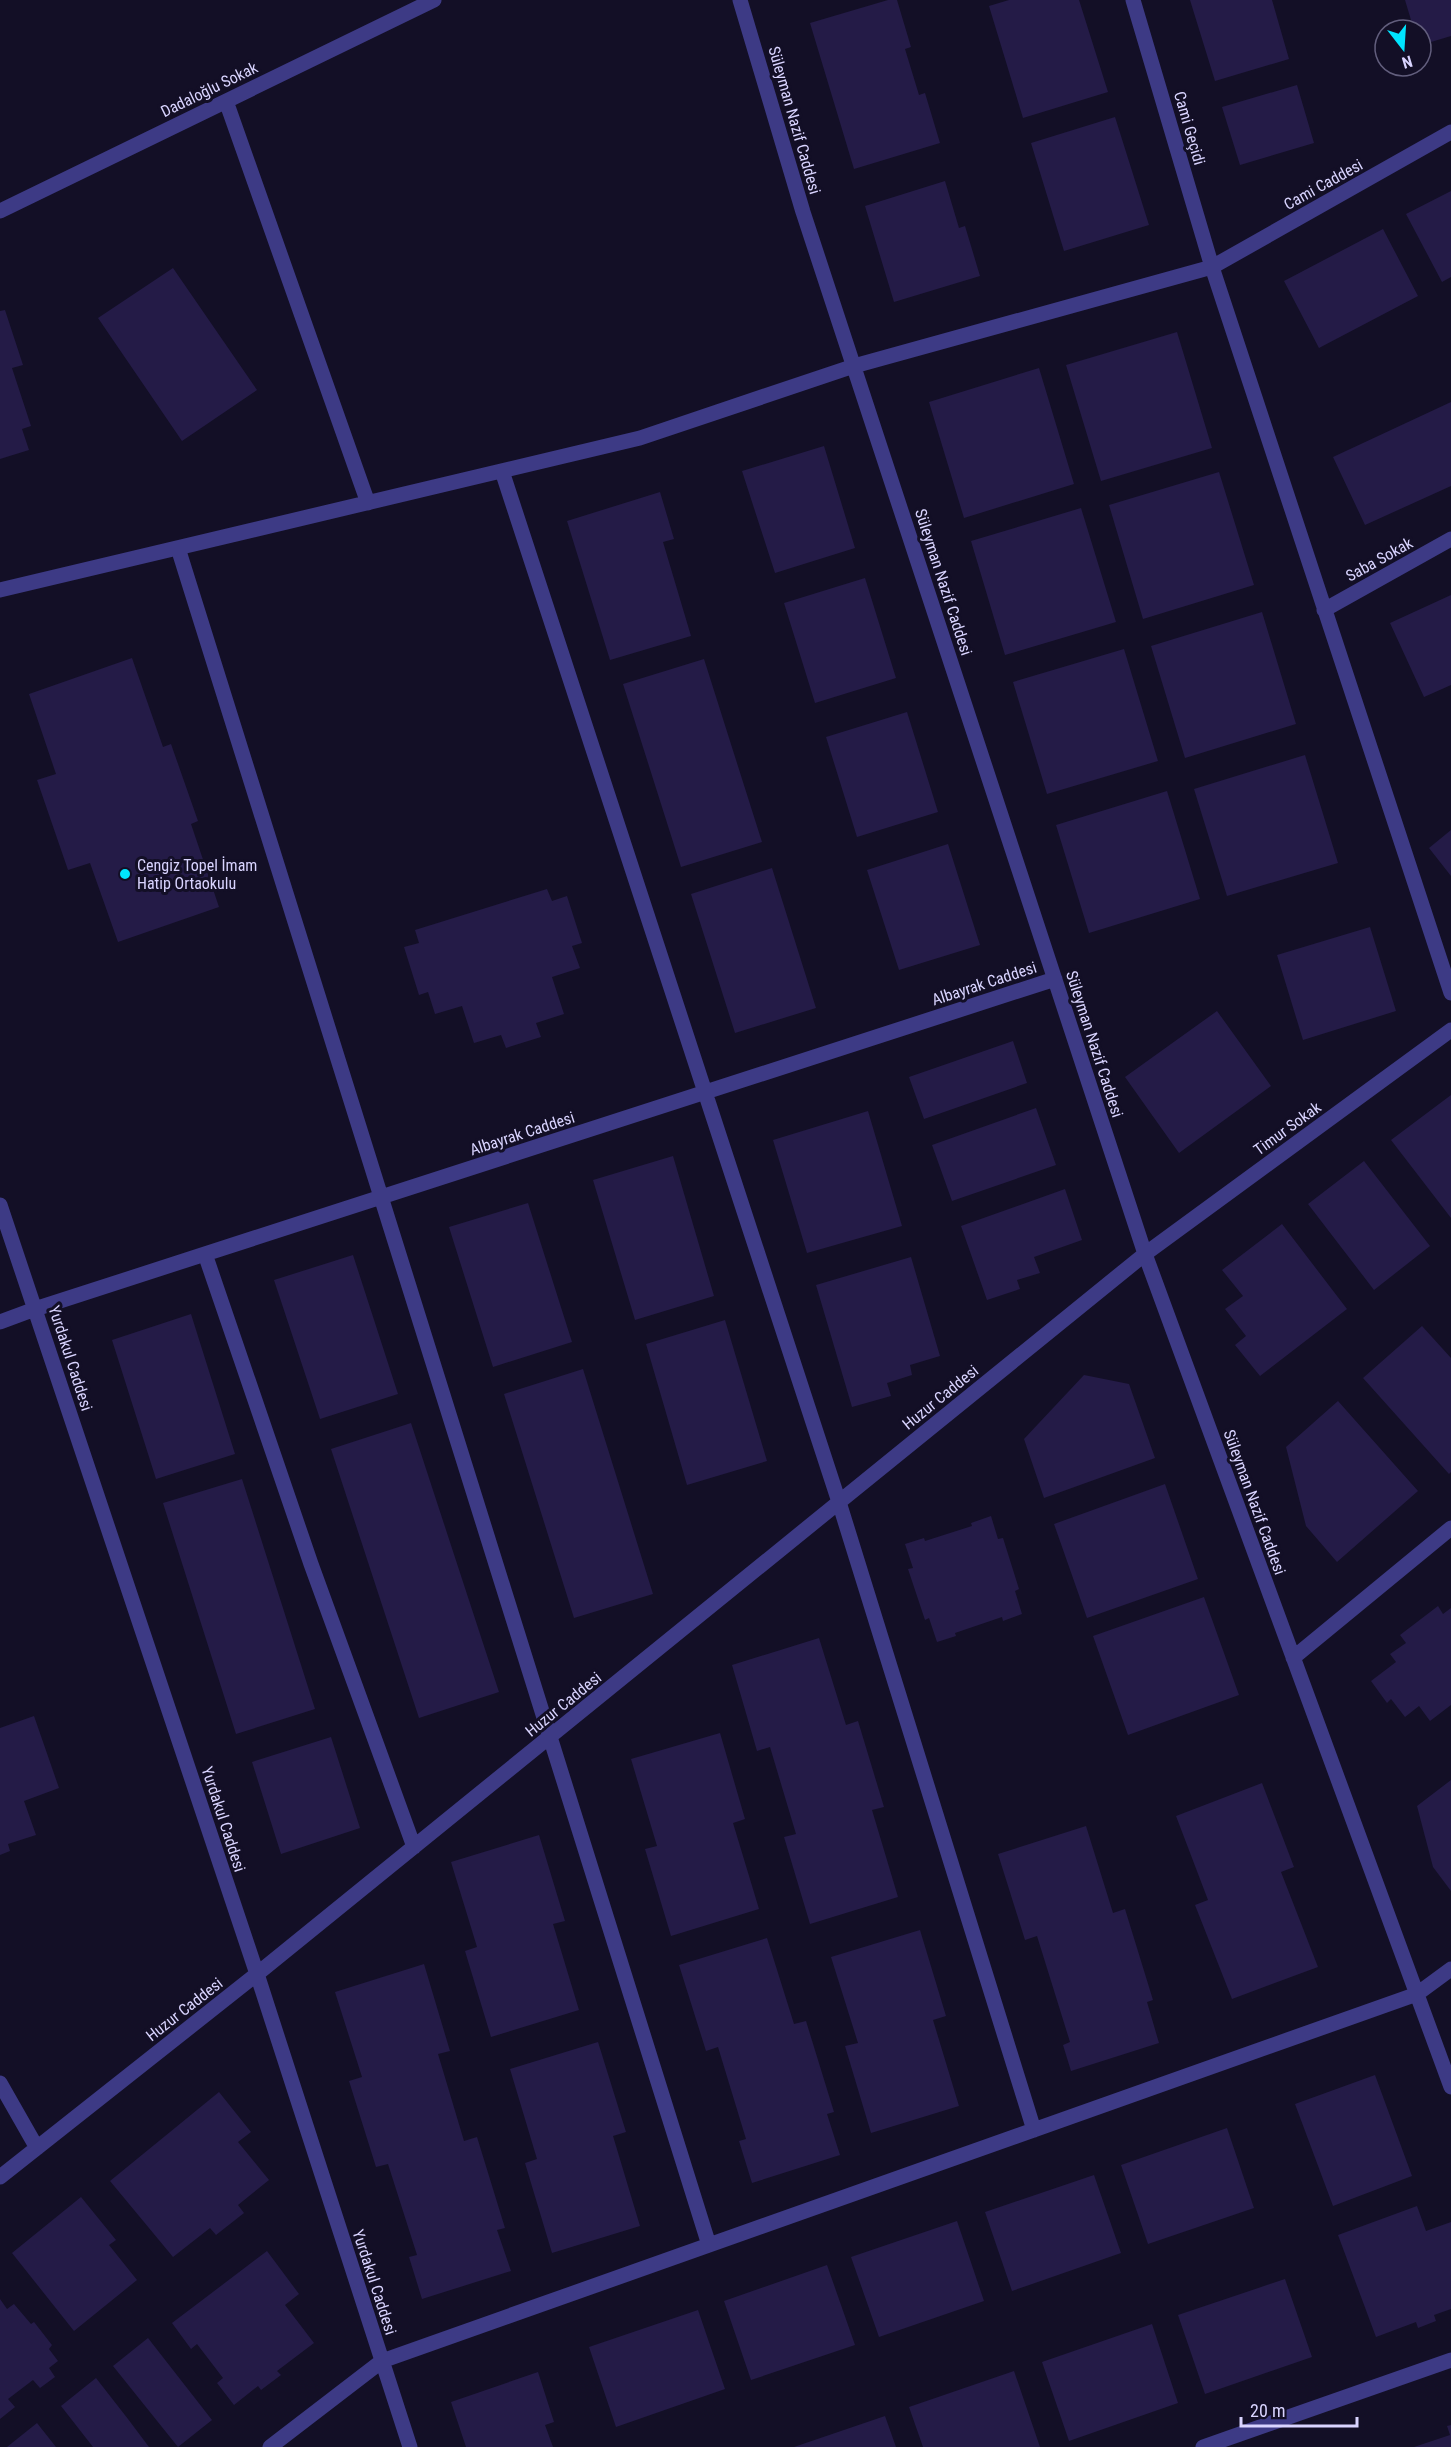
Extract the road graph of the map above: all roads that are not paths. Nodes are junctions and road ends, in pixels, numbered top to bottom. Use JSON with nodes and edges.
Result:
{"nodes":[{"id":1,"x":434,"y":0,"type":"edge"},
{"id":2,"x":740,"y":0,"type":"edge"},
{"id":3,"x":1133,"y":0,"type":"edge"},
{"id":4,"x":226,"y":101,"type":"junction"},
{"id":5,"x":1451,"y":132,"type":"edge"},
{"id":6,"x":0,"y":211,"type":"edge"},
{"id":7,"x":1212,"y":267,"type":"junction"},
{"id":8,"x":854,"y":366,"type":"junction"},
{"id":9,"x":502,"y":471,"type":"junction"},
{"id":10,"x":368,"y":503,"type":"junction"},
{"id":11,"x":1451,"y":539,"type":"edge"},
{"id":12,"x":178,"y":548,"type":"junction"},
{"id":13,"x":0,"y":590,"type":"edge"},
{"id":14,"x":1324,"y":610,"type":"junction"},
{"id":15,"x":1055,"y":979,"type":"junction"},
{"id":16,"x":1451,"y":993,"type":"edge"},
{"id":17,"x":1451,"y":1030,"type":"edge"},
{"id":18,"x":705,"y":1092,"type":"junction"},
{"id":19,"x":381,"y":1197,"type":"junction"},
{"id":20,"x":0,"y":1205,"type":"edge"},
{"id":21,"x":205,"y":1254,"type":"junction"},
{"id":22,"x":1145,"y":1254,"type":"junction"},
{"id":23,"x":35,"y":1309,"type":"junction"},
{"id":24,"x":0,"y":1322,"type":"edge"},
{"id":25,"x":839,"y":1502,"type":"junction"},
{"id":26,"x":1451,"y":1528,"type":"edge"},
{"id":27,"x":1293,"y":1658,"type":"junction"},
{"id":28,"x":550,"y":1737,"type":"junction"},
{"id":29,"x":414,"y":1847,"type":"junction"},
{"id":30,"x":1451,"y":1969,"type":"edge"},
{"id":31,"x":257,"y":1974,"type":"junction"},
{"id":32,"x":1417,"y":1994,"type":"junction"},
{"id":33,"x":0,"y":2084,"type":"edge"},
{"id":34,"x":1451,"y":2087,"type":"edge"},
{"id":35,"x":1034,"y":2130,"type":"junction"},
{"id":36,"x":37,"y":2148,"type":"junction"},
{"id":37,"x":0,"y":2177,"type":"edge"},
{"id":38,"x":709,"y":2245,"type":"junction"},
{"id":39,"x":1451,"y":2360,"type":"edge"},
{"id":40,"x":382,"y":2361,"type":"junction"},
{"id":41,"x":270,"y":2447,"type":"edge"},
{"id":42,"x":410,"y":2447,"type":"edge"},
{"id":43,"x":1203,"y":2447,"type":"edge"}],
"edges":[{"from":1,"to":4,"type":"street","name":"Dadaloğlu Sokak"},
{"from":2,"to":8,"type":"street","name":"Süleyman Nazif Caddesi"},
{"from":3,"to":7,"type":"street","name":"Cami Geçidi"},
{"from":4,"to":6,"type":"street","name":"Dadaloğlu Sokak"},
{"from":4,"to":10,"type":"street"},
{"from":5,"to":7,"type":"street","name":"Cami Caddesi"},
{"from":7,"to":8,"type":"street","name":"Cami Caddesi"},
{"from":7,"to":14,"type":"street","name":"Cami Geçidi"},
{"from":8,"to":9,"type":"street","name":"Cami Caddesi"},
{"from":8,"to":15,"type":"street","name":"Süleyman Nazif Caddesi"},
{"from":9,"to":10,"type":"street","name":"Cami Caddesi"},
{"from":9,"to":18,"type":"street"},
{"from":10,"to":12,"type":"street","name":"Cami Caddesi"},
{"from":11,"to":14,"type":"street","name":"Saba Sokak"},
{"from":12,"to":13,"type":"street","name":"Cami Caddesi"},
{"from":12,"to":19,"type":"street"},
{"from":14,"to":16,"type":"street","name":"Cami Geçidi"},
{"from":15,"to":18,"type":"street","name":"Albayrak Caddesi"},
{"from":15,"to":22,"type":"street","name":"Süleyman Nazif Caddesi"},
{"from":17,"to":22,"type":"street","name":"Timur Sokak"},
{"from":18,"to":19,"type":"street","name":"Albayrak Caddesi"},
{"from":18,"to":25,"type":"street"},
{"from":19,"to":21,"type":"street","name":"Albayrak Caddesi"},
{"from":19,"to":28,"type":"street"},
{"from":20,"to":23,"type":"street","name":"Yurdakul Caddesi"},
{"from":21,"to":23,"type":"street","name":"Albayrak Caddesi"},
{"from":21,"to":29,"type":"street"},
{"from":22,"to":25,"type":"street","name":"Huzur Caddesi"},
{"from":22,"to":27,"type":"street","name":"Süleyman Nazif Caddesi"},
{"from":23,"to":24,"type":"street","name":"Albayrak Caddesi"},
{"from":23,"to":31,"type":"street","name":"Yurdakul Caddesi"},
{"from":25,"to":28,"type":"street","name":"Huzur Caddesi"},
{"from":25,"to":35,"type":"street"},
{"from":26,"to":27,"type":"street"},
{"from":27,"to":32,"type":"street","name":"Süleyman Nazif Caddesi"},
{"from":28,"to":29,"type":"street","name":"Huzur Caddesi"},
{"from":28,"to":38,"type":"street"},
{"from":29,"to":31,"type":"street","name":"Huzur Caddesi"},
{"from":30,"to":32,"type":"street"},
{"from":31,"to":36,"type":"street","name":"Huzur Caddesi"},
{"from":31,"to":40,"type":"street","name":"Yurdakul Caddesi"},
{"from":32,"to":34,"type":"street","name":"Süleyman Nazif Caddesi"},
{"from":32,"to":35,"type":"street"},
{"from":33,"to":36,"type":"street"},
{"from":35,"to":38,"type":"street"},
{"from":36,"to":37,"type":"street","name":"Huzur Caddesi"},
{"from":38,"to":40,"type":"street"},
{"from":39,"to":43,"type":"street"},
{"from":40,"to":41,"type":"street"},
{"from":40,"to":42,"type":"street","name":"Yurdakul Caddesi"}]}
